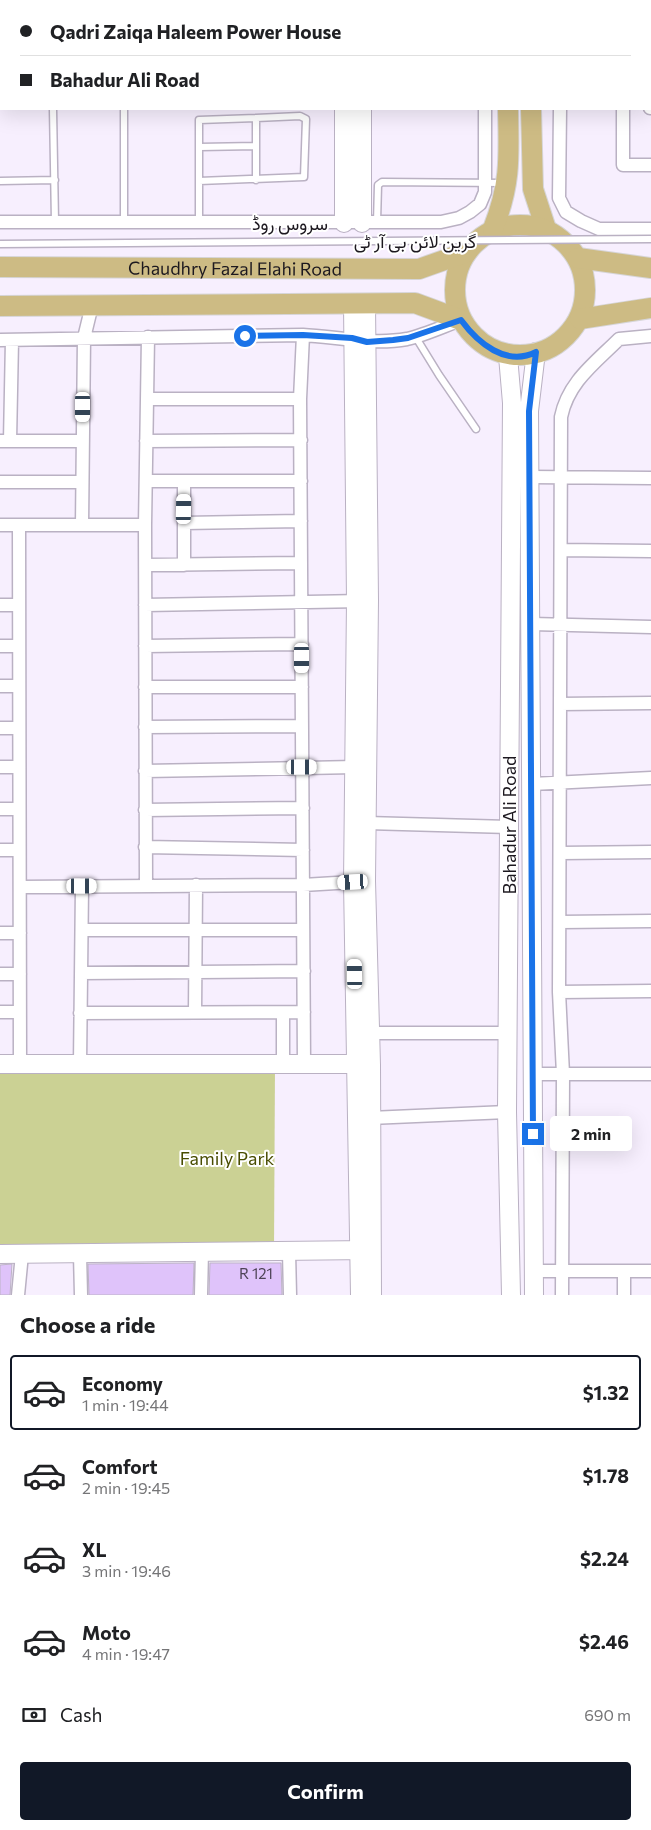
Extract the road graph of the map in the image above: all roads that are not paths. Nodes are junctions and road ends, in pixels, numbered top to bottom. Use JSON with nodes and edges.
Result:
{"nodes":[{"id":1,"x":53,"y":110,"type":"edge"},
{"id":2,"x":124,"y":110,"type":"edge"},
{"id":3,"x":344,"y":110,"type":"edge"},
{"id":4,"x":362,"y":110,"type":"edge"},
{"id":5,"x":485,"y":110,"type":"edge"},
{"id":6,"x":508,"y":110,"type":"edge"},
{"id":7,"x":531,"y":110,"type":"edge"},
{"id":8,"x":560,"y":110,"type":"edge"},
{"id":9,"x":623,"y":110,"type":"edge"},
{"id":10,"x":256,"y":118,"type":"junction"},
{"id":11,"x":256,"y":146,"type":"junction"},
{"id":12,"x":200,"y":147,"type":"junction"},
{"id":13,"x":651,"y":165,"type":"edge"},
{"id":14,"x":55,"y":180,"type":"junction"},
{"id":15,"x":256,"y":180,"type":"junction"},
{"id":16,"x":0,"y":181,"type":"edge"},
{"id":17,"x":199,"y":181,"type":"junction"},
{"id":18,"x":485,"y":183,"type":"junction"},
{"id":19,"x":507,"y":184,"type":"junction"},
{"id":20,"x":0,"y":222,"type":"edge"},
{"id":21,"x":56,"y":222,"type":"junction"},
{"id":22,"x":124,"y":222,"type":"junction"},
{"id":23,"x":199,"y":222,"type":"junction"},
{"id":24,"x":370,"y":222,"type":"junction"},
{"id":25,"x":344,"y":223,"type":"junction"},
{"id":26,"x":493,"y":229,"type":"junction"},
{"id":27,"x":651,"y":229,"type":"edge"},
{"id":28,"x":547,"y":232,"type":"junction"},
{"id":29,"x":651,"y":239,"type":"edge"},
{"id":30,"x":0,"y":244,"type":"edge"},
{"id":31,"x":467,"y":252,"type":"junction"},
{"id":32,"x":578,"y":258,"type":"junction"},
{"id":33,"x":0,"y":267,"type":"edge"},
{"id":34,"x":651,"y":268,"type":"edge"},
{"id":35,"x":360,"y":304,"type":"junction"},
{"id":36,"x":92,"y":305,"type":"junction"},
{"id":37,"x":0,"y":306,"type":"edge"},
{"id":38,"x":651,"y":308,"type":"edge"},
{"id":39,"x":580,"y":319,"type":"junction"},
{"id":40,"x":461,"y":320,"type":"junction"},
{"id":41,"x":303,"y":335,"type":"junction"},
{"id":42,"x":415,"y":336,"type":"junction"},
{"id":43,"x":651,"y":336,"type":"edge"},
{"id":44,"x":148,"y":337,"type":"junction"},
{"id":45,"x":84,"y":338,"type":"junction"},
{"id":46,"x":6,"y":340,"type":"edge"},
{"id":47,"x":360,"y":340,"type":"junction"},
{"id":48,"x":536,"y":352,"type":"junction"},
{"id":49,"x":508,"y":356,"type":"junction"},
{"id":50,"x":147,"y":399,"type":"junction"},
{"id":51,"x":300,"y":399,"type":"junction"},
{"id":52,"x":5,"y":402,"type":"edge"},
{"id":53,"x":476,"y":429,"type":"dead end"},
{"id":54,"x":301,"y":440,"type":"junction"},
{"id":55,"x":5,"y":441,"type":"edge"},
{"id":56,"x":83,"y":441,"type":"junction"},
{"id":57,"x":146,"y":441,"type":"junction"},
{"id":58,"x":530,"y":478,"type":"junction"},
{"id":59,"x":561,"y":478,"type":"junction"},
{"id":60,"x":651,"y":478,"type":"edge"},
{"id":61,"x":146,"y":481,"type":"junction"},
{"id":62,"x":184,"y":481,"type":"junction"},
{"id":63,"x":301,"y":481,"type":"junction"},
{"id":64,"x":0,"y":482,"type":"edge"},
{"id":65,"x":82,"y":482,"type":"junction"},
{"id":66,"x":301,"y":521,"type":"junction"},
{"id":67,"x":184,"y":524,"type":"junction"},
{"id":68,"x":0,"y":525,"type":"edge"},
{"id":69,"x":19,"y":525,"type":"junction"},
{"id":70,"x":82,"y":525,"type":"junction"},
{"id":71,"x":145,"y":525,"type":"junction"},
{"id":72,"x":561,"y":550,"type":"junction"},
{"id":73,"x":651,"y":551,"type":"edge"},
{"id":74,"x":301,"y":563,"type":"junction"},
{"id":75,"x":145,"y":565,"type":"junction"},
{"id":76,"x":184,"y":565,"type":"junction"},
{"id":77,"x":362,"y":601,"type":"junction"},
{"id":78,"x":302,"y":603,"type":"junction"},
{"id":79,"x":0,"y":605,"type":"edge"},
{"id":80,"x":19,"y":605,"type":"junction"},
{"id":81,"x":145,"y":605,"type":"junction"},
{"id":82,"x":532,"y":624,"type":"junction"},
{"id":83,"x":560,"y":626,"type":"junction"},
{"id":84,"x":651,"y":627,"type":"edge"},
{"id":85,"x":302,"y":644,"type":"junction"},
{"id":86,"x":0,"y":646,"type":"edge"},
{"id":87,"x":19,"y":646,"type":"junction"},
{"id":88,"x":145,"y":646,"type":"junction"},
{"id":89,"x":0,"y":686,"type":"edge"},
{"id":90,"x":19,"y":686,"type":"junction"},
{"id":91,"x":145,"y":687,"type":"junction"},
{"id":92,"x":302,"y":687,"type":"junction"},
{"id":93,"x":651,"y":703,"type":"edge"},
{"id":94,"x":560,"y":704,"type":"junction"},
{"id":95,"x":302,"y":726,"type":"junction"},
{"id":96,"x":0,"y":728,"type":"edge"},
{"id":97,"x":19,"y":728,"type":"junction"},
{"id":98,"x":145,"y":728,"type":"junction"},
{"id":99,"x":19,"y":767,"type":"junction"},
{"id":100,"x":302,"y":767,"type":"junction"},
{"id":101,"x":355,"y":767,"type":"junction"},
{"id":102,"x":0,"y":768,"type":"edge"},
{"id":103,"x":145,"y":771,"type":"junction"},
{"id":104,"x":651,"y":778,"type":"edge"},
{"id":105,"x":561,"y":782,"type":"junction"},
{"id":106,"x":532,"y":784,"type":"junction"},
{"id":107,"x":303,"y":808,"type":"junction"},
{"id":108,"x":0,"y":809,"type":"edge"},
{"id":109,"x":19,"y":809,"type":"junction"},
{"id":110,"x":146,"y":810,"type":"junction"},
{"id":111,"x":367,"y":823,"type":"junction"},
{"id":112,"x":509,"y":827,"type":"junction"},
{"id":113,"x":145,"y":847,"type":"junction"},
{"id":114,"x":0,"y":850,"type":"edge"},
{"id":115,"x":19,"y":850,"type":"junction"},
{"id":116,"x":303,"y":850,"type":"junction"},
{"id":117,"x":651,"y":852,"type":"edge"},
{"id":118,"x":561,"y":853,"type":"junction"},
{"id":119,"x":353,"y":882,"type":"junction"},
{"id":120,"x":303,"y":885,"type":"junction"},
{"id":121,"x":82,"y":886,"type":"junction"},
{"id":122,"x":146,"y":886,"type":"junction"},
{"id":123,"x":196,"y":886,"type":"junction"},
{"id":124,"x":20,"y":887,"type":"junction"},
{"id":125,"x":651,"y":921,"type":"edge"},
{"id":126,"x":560,"y":922,"type":"junction"},
{"id":127,"x":82,"y":930,"type":"junction"},
{"id":128,"x":195,"y":930,"type":"junction"},
{"id":129,"x":303,"y":930,"type":"junction"},
{"id":130,"x":0,"y":933,"type":"edge"},
{"id":131,"x":20,"y":933,"type":"junction"},
{"id":132,"x":304,"y":971,"type":"junction"},
{"id":133,"x":195,"y":972,"type":"junction"},
{"id":134,"x":0,"y":974,"type":"edge"},
{"id":135,"x":20,"y":974,"type":"junction"},
{"id":136,"x":81,"y":974,"type":"junction"},
{"id":137,"x":651,"y":991,"type":"edge"},
{"id":138,"x":560,"y":992,"type":"junction"},
{"id":139,"x":0,"y":1012,"type":"edge"},
{"id":140,"x":20,"y":1012,"type":"junction"},
{"id":141,"x":304,"y":1012,"type":"junction"},
{"id":142,"x":80,"y":1013,"type":"junction"},
{"id":143,"x":195,"y":1013,"type":"junction"},
{"id":144,"x":283,"y":1013,"type":"junction"},
{"id":145,"x":370,"y":1033,"type":"junction"},
{"id":146,"x":508,"y":1033,"type":"junction"},
{"id":147,"x":0,"y":1064,"type":"edge"},
{"id":148,"x":20,"y":1064,"type":"junction"},
{"id":149,"x":80,"y":1064,"type":"junction"},
{"id":150,"x":283,"y":1064,"type":"junction"},
{"id":151,"x":304,"y":1064,"type":"junction"},
{"id":152,"x":364,"y":1064,"type":"junction"},
{"id":153,"x":533,"y":1074,"type":"junction"},
{"id":154,"x":563,"y":1074,"type":"junction"},
{"id":155,"x":651,"y":1074,"type":"edge"},
{"id":156,"x":507,"y":1112,"type":"junction"},
{"id":157,"x":370,"y":1118,"type":"junction"},
{"id":158,"x":508,"y":1154,"type":"junction"},
{"id":159,"x":533,"y":1154,"type":"junction"},
{"id":160,"x":365,"y":1250,"type":"junction"},
{"id":161,"x":202,"y":1251,"type":"junction"},
{"id":162,"x":289,"y":1252,"type":"junction"},
{"id":163,"x":0,"y":1254,"type":"edge"},
{"id":164,"x":22,"y":1254,"type":"junction"},
{"id":165,"x":80,"y":1254,"type":"junction"},
{"id":166,"x":534,"y":1270,"type":"junction"},
{"id":167,"x":562,"y":1271,"type":"junction"},
{"id":168,"x":624,"y":1271,"type":"junction"},
{"id":169,"x":651,"y":1271,"type":"edge"},
{"id":170,"x":18,"y":1295,"type":"edge"},
{"id":171,"x":81,"y":1295,"type":"edge"},
{"id":172,"x":201,"y":1295,"type":"edge"},
{"id":173,"x":290,"y":1295,"type":"edge"},
{"id":174,"x":360,"y":1295,"type":"edge"},
{"id":175,"x":372,"y":1295,"type":"edge"},
{"id":176,"x":512,"y":1295,"type":"edge"},
{"id":177,"x":534,"y":1295,"type":"edge"},
{"id":178,"x":562,"y":1295,"type":"edge"},
{"id":179,"x":624,"y":1295,"type":"edge"}],
"edges":[{"from":1,"to":14,"type":"lane"},
{"from":2,"to":22,"type":"lane"},
{"from":3,"to":25,"type":"street"},
{"from":4,"to":24,"type":"street"},
{"from":5,"to":18,"type":"street","name":"سروس روڈ"},
{"from":6,"to":19,"type":"main road"},
{"from":7,"to":28,"type":"main road"},
{"from":8,"to":27,"type":"street"},
{"from":9,"to":13,"type":"street"},
{"from":10,"to":11,"type":"lane"},
{"from":10,"to":12,"type":"lane"},
{"from":10,"to":15,"type":"lane"},
{"from":11,"to":12,"type":"lane"},
{"from":11,"to":15,"type":"lane"},
{"from":12,"to":17,"type":"lane"},
{"from":14,"to":16,"type":"lane"},
{"from":14,"to":21,"type":"lane"},
{"from":15,"to":17,"type":"lane"},
{"from":17,"to":23,"type":"lane"},
{"from":18,"to":19,"type":"lane"},
{"from":18,"to":24,"type":"street","name":"سروس روڈ"},
{"from":18,"to":24,"type":"lane"},
{"from":19,"to":26,"type":"main road"},
{"from":20,"to":21,"type":"street","name":"سروس روڈ"},
{"from":21,"to":22,"type":"street","name":"سروس روڈ"},
{"from":22,"to":23,"type":"street","name":"سروس روڈ"},
{"from":23,"to":25,"type":"street","name":"سروس روڈ"},
{"from":24,"to":25,"type":"street","name":"سروس روڈ"},
{"from":26,"to":28,"type":"main road"},
{"from":26,"to":31,"type":"main road"},
{"from":28,"to":32,"type":"main road"},
{"from":29,"to":30,"type":"lane","name":"گرین لائن بی آر ٹی","bridge":true},
{"from":31,"to":33,"type":"main road","name":"Chaudhry Fazal Elahi Road"},
{"from":31,"to":40,"type":"main road"},
{"from":32,"to":34,"type":"main road"},
{"from":32,"to":39,"type":"main road"},
{"from":35,"to":36,"type":"main road","name":"Chaudhry Fazal Elahi Road"},
{"from":35,"to":40,"type":"main road","name":"Chaudhry Fazal Elahi Road"},
{"from":35,"to":47,"type":"street"},
{"from":36,"to":37,"type":"main road","name":"Chaudhry Fazal Elahi Road"},
{"from":36,"to":45,"type":"street"},
{"from":38,"to":39,"type":"main road"},
{"from":39,"to":48,"type":"main road"},
{"from":40,"to":42,"type":"street"},
{"from":40,"to":49,"type":"main road"},
{"from":41,"to":44,"type":"street"},
{"from":41,"to":47,"type":"street"},
{"from":41,"to":51,"type":"street"},
{"from":42,"to":47,"type":"street"},
{"from":42,"to":53,"type":"lane"},
{"from":43,"to":59,"type":"street"},
{"from":44,"to":45,"type":"street"},
{"from":44,"to":50,"type":"street"},
{"from":45,"to":46,"type":"street"},
{"from":45,"to":56,"type":"street"},
{"from":46,"to":52,"type":"street"},
{"from":47,"to":77,"type":"street"},
{"from":48,"to":49,"type":"main road"},
{"from":48,"to":58,"type":"street","name":"Bahadur Ali Road"},
{"from":49,"to":112,"type":"street","name":"Bahadur Ali Road"},
{"from":50,"to":51,"type":"street"},
{"from":50,"to":57,"type":"street"},
{"from":51,"to":54,"type":"street"},
{"from":52,"to":55,"type":"street"},
{"from":54,"to":57,"type":"street"},
{"from":54,"to":63,"type":"street"},
{"from":55,"to":56,"type":"street"},
{"from":56,"to":65,"type":"street"},
{"from":57,"to":61,"type":"street"},
{"from":58,"to":59,"type":"street"},
{"from":58,"to":82,"type":"street","name":"Bahadur Ali Road"},
{"from":59,"to":60,"type":"street"},
{"from":59,"to":72,"type":"street"},
{"from":61,"to":62,"type":"street"},
{"from":61,"to":71,"type":"street"},
{"from":62,"to":63,"type":"street"},
{"from":62,"to":67,"type":"street"},
{"from":63,"to":66,"type":"street"},
{"from":64,"to":65,"type":"street"},
{"from":65,"to":70,"type":"street"},
{"from":66,"to":67,"type":"street"},
{"from":66,"to":74,"type":"street"},
{"from":67,"to":76,"type":"street"},
{"from":68,"to":69,"type":"street"},
{"from":69,"to":70,"type":"street"},
{"from":69,"to":80,"type":"street"},
{"from":70,"to":71,"type":"street"},
{"from":71,"to":75,"type":"street"},
{"from":72,"to":73,"type":"street"},
{"from":72,"to":83,"type":"street"},
{"from":74,"to":76,"type":"street"},
{"from":74,"to":78,"type":"street"},
{"from":75,"to":76,"type":"street"},
{"from":75,"to":81,"type":"street"},
{"from":77,"to":78,"type":"street"},
{"from":77,"to":101,"type":"street"},
{"from":77,"to":111,"type":"street"},
{"from":78,"to":81,"type":"street"},
{"from":78,"to":85,"type":"street"},
{"from":79,"to":80,"type":"street"},
{"from":80,"to":87,"type":"street"},
{"from":81,"to":88,"type":"street"},
{"from":82,"to":83,"type":"street"},
{"from":82,"to":106,"type":"street","name":"Bahadur Ali Road"},
{"from":83,"to":84,"type":"street"},
{"from":83,"to":94,"type":"street"},
{"from":85,"to":88,"type":"street"},
{"from":85,"to":92,"type":"street"},
{"from":86,"to":87,"type":"street"},
{"from":87,"to":90,"type":"street"},
{"from":88,"to":91,"type":"street"},
{"from":89,"to":90,"type":"street"},
{"from":90,"to":97,"type":"street"},
{"from":91,"to":92,"type":"street"},
{"from":91,"to":98,"type":"street"},
{"from":92,"to":95,"type":"street"},
{"from":93,"to":94,"type":"street"},
{"from":94,"to":105,"type":"street"},
{"from":95,"to":98,"type":"street"},
{"from":95,"to":100,"type":"street"},
{"from":96,"to":97,"type":"street"},
{"from":97,"to":99,"type":"street"},
{"from":98,"to":103,"type":"street"},
{"from":99,"to":102,"type":"street"},
{"from":99,"to":109,"type":"street"},
{"from":100,"to":101,"type":"street"},
{"from":100,"to":103,"type":"street"},
{"from":100,"to":107,"type":"street"},
{"from":101,"to":119,"type":"street"},
{"from":103,"to":110,"type":"street"},
{"from":104,"to":105,"type":"street"},
{"from":105,"to":106,"type":"street"},
{"from":105,"to":118,"type":"street"},
{"from":106,"to":153,"type":"street","name":"Bahadur Ali Road"},
{"from":107,"to":110,"type":"street"},
{"from":107,"to":116,"type":"street"},
{"from":108,"to":109,"type":"street"},
{"from":109,"to":115,"type":"street"},
{"from":110,"to":113,"type":"street"},
{"from":111,"to":112,"type":"street"},
{"from":111,"to":145,"type":"street"},
{"from":112,"to":146,"type":"street","name":"Bahadur Ali Road"},
{"from":113,"to":116,"type":"street"},
{"from":113,"to":122,"type":"street"},
{"from":114,"to":115,"type":"street"},
{"from":115,"to":124,"type":"street"},
{"from":116,"to":120,"type":"street"},
{"from":117,"to":118,"type":"street"},
{"from":118,"to":126,"type":"street"},
{"from":119,"to":120,"type":"street"},
{"from":119,"to":152,"type":"street"},
{"from":120,"to":123,"type":"street"},
{"from":120,"to":129,"type":"street"},
{"from":121,"to":122,"type":"street"},
{"from":121,"to":124,"type":"street"},
{"from":121,"to":127,"type":"street"},
{"from":122,"to":123,"type":"street"},
{"from":123,"to":128,"type":"street"},
{"from":124,"to":131,"type":"street"},
{"from":125,"to":126,"type":"street"},
{"from":126,"to":138,"type":"street"},
{"from":127,"to":128,"type":"street"},
{"from":127,"to":136,"type":"street"},
{"from":128,"to":129,"type":"street"},
{"from":128,"to":133,"type":"street"},
{"from":129,"to":132,"type":"street"},
{"from":130,"to":131,"type":"street"},
{"from":131,"to":135,"type":"street"},
{"from":132,"to":133,"type":"street"},
{"from":132,"to":141,"type":"street"},
{"from":133,"to":136,"type":"street"},
{"from":133,"to":143,"type":"street"},
{"from":134,"to":135,"type":"street"},
{"from":135,"to":140,"type":"street"},
{"from":136,"to":142,"type":"street"},
{"from":137,"to":138,"type":"street"},
{"from":138,"to":154,"type":"street"},
{"from":139,"to":140,"type":"street"},
{"from":140,"to":148,"type":"street"},
{"from":141,"to":144,"type":"street"},
{"from":141,"to":151,"type":"street"},
{"from":142,"to":143,"type":"street"},
{"from":142,"to":149,"type":"street"},
{"from":143,"to":144,"type":"street"},
{"from":144,"to":150,"type":"street"},
{"from":145,"to":146,"type":"street"},
{"from":145,"to":152,"type":"street"},
{"from":146,"to":156,"type":"street","name":"Bahadur Ali Road"},
{"from":147,"to":148,"type":"street"},
{"from":148,"to":149,"type":"street"},
{"from":149,"to":150,"type":"street"},
{"from":150,"to":151,"type":"street"},
{"from":151,"to":152,"type":"street"},
{"from":152,"to":157,"type":"street"},
{"from":152,"to":160,"type":"street"},
{"from":153,"to":154,"type":"street"},
{"from":153,"to":159,"type":"street","name":"Bahadur Ali Road"},
{"from":154,"to":155,"type":"street"},
{"from":154,"to":167,"type":"street"},
{"from":156,"to":157,"type":"street"},
{"from":156,"to":158,"type":"street","name":"Bahadur Ali Road"},
{"from":157,"to":160,"type":"street"},
{"from":158,"to":159,"type":"street"},
{"from":158,"to":176,"type":"street","name":"Bahadur Ali Road"},
{"from":159,"to":166,"type":"street","name":"Bahadur Ali Road"},
{"from":160,"to":162,"type":"street"},
{"from":160,"to":174,"type":"street"},
{"from":160,"to":175,"type":"street"},
{"from":161,"to":162,"type":"street"},
{"from":161,"to":165,"type":"street"},
{"from":161,"to":172,"type":"street"},
{"from":162,"to":173,"type":"street"},
{"from":163,"to":164,"type":"street"},
{"from":164,"to":165,"type":"street"},
{"from":164,"to":170,"type":"street"},
{"from":165,"to":171,"type":"street"},
{"from":166,"to":167,"type":"street"},
{"from":166,"to":177,"type":"street","name":"Bahadur Ali Road"},
{"from":167,"to":168,"type":"street"},
{"from":167,"to":178,"type":"street"},
{"from":168,"to":169,"type":"street"},
{"from":168,"to":179,"type":"street"}]}
